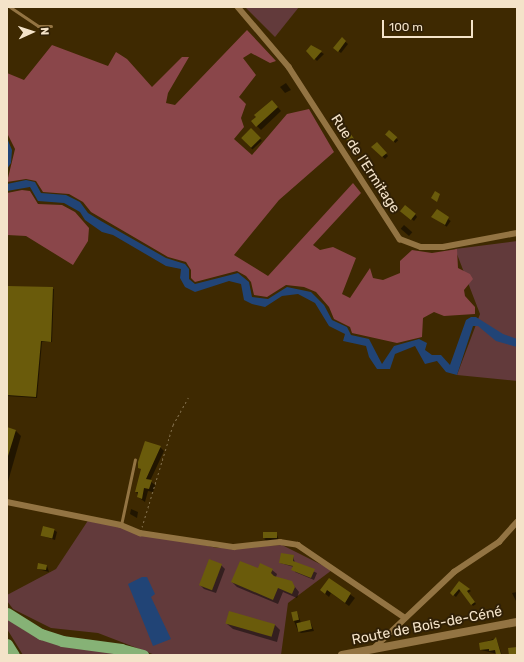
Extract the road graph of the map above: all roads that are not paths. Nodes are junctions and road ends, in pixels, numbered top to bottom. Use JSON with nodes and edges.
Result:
{"nodes":[{"id":1,"x":10,"y":7,"type":"edge"},
{"id":2,"x":238,"y":7,"type":"edge"},
{"id":3,"x":51,"y":26,"type":"dead end"},
{"id":4,"x":517,"y":233,"type":"edge"},
{"id":5,"x":135,"y":460,"type":"dead end"},
{"id":6,"x":7,"y":502,"type":"edge"},
{"id":7,"x":517,"y":522,"type":"edge"},
{"id":8,"x":120,"y":525,"type":"junction"},
{"id":9,"x":7,"y":614,"type":"edge"},
{"id":10,"x":404,"y":618,"type":"junction"},
{"id":11,"x":517,"y":622,"type":"edge"},
{"id":12,"x":7,"y":644,"type":"edge"},
{"id":13,"x":372,"y":649,"type":"junction"},
{"id":14,"x":357,"y":653,"type":"edge"},
{"id":15,"x":14,"y":655,"type":"edge"},
{"id":16,"x":143,"y":655,"type":"edge"},
{"id":17,"x":342,"y":655,"type":"edge"}],
"edges":[{"from":1,"to":3,"type":"lane"},
{"from":2,"to":4,"type":"street","name":"Rue de l'Ermitage"},
{"from":5,"to":8,"type":"lane"},
{"from":6,"to":8,"type":"street"},
{"from":7,"to":10,"type":"street"},
{"from":8,"to":10,"type":"street"},
{"from":9,"to":16,"type":"highway"},
{"from":10,"to":13,"type":"street"},
{"from":11,"to":13,"type":"street","name":"Route de Bois-de-Céné"},
{"from":12,"to":15,"type":"highway"},
{"from":13,"to":14,"type":"street","name":"Route de Bois-de-Céné"},
{"from":14,"to":17,"type":"street","name":"Route de Bois-de-Céné"}]}
